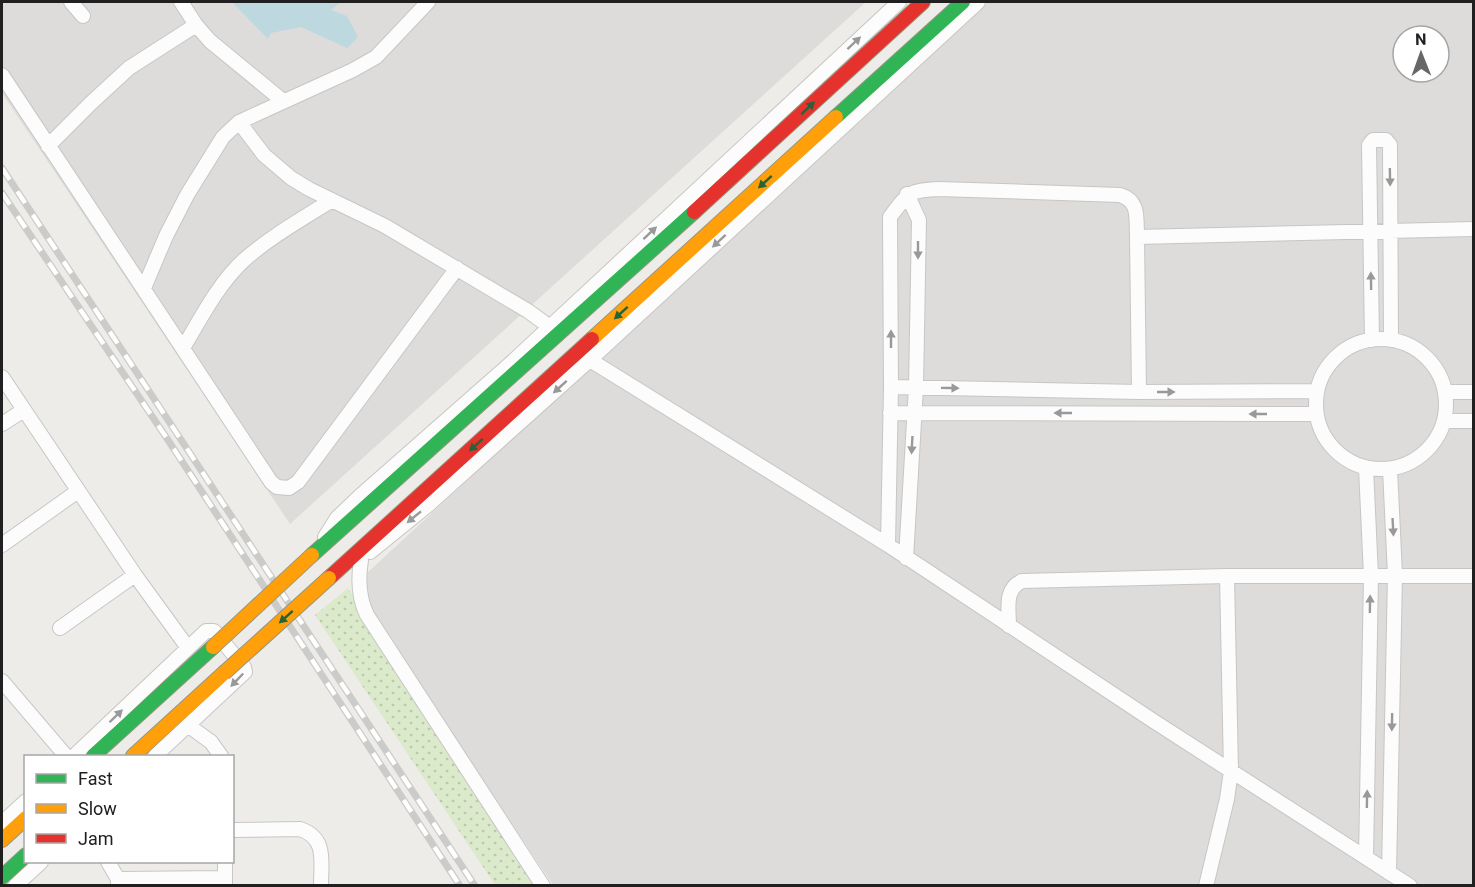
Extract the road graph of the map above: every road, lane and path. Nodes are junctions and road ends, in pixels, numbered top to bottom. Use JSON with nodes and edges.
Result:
{"nodes":[{"id":1,"x":71,"y":2,"type":"edge"},
{"id":2,"x":181,"y":2,"type":"edge"},
{"id":3,"x":428,"y":2,"type":"edge"},
{"id":4,"x":899,"y":2,"type":"edge"},
{"id":5,"x":923,"y":2,"type":"edge"},
{"id":6,"x":963,"y":2,"type":"edge"},
{"id":7,"x":978,"y":2,"type":"edge"},
{"id":8,"x":83,"y":16,"type":"dead end"},
{"id":9,"x":196,"y":25,"type":"junction"},
{"id":10,"x":2,"y":75,"type":"edge"},
{"id":11,"x":283,"y":101,"type":"junction"},
{"id":12,"x":239,"y":122,"type":"junction"},
{"id":13,"x":48,"y":146,"type":"junction"},
{"id":14,"x":907,"y":194,"type":"junction"},
{"id":15,"x":332,"y":200,"type":"junction"},
{"id":16,"x":1473,"y":229,"type":"edge"},
{"id":17,"x":1391,"y":230,"type":"junction"},
{"id":18,"x":1370,"y":231,"type":"junction"},
{"id":19,"x":1137,"y":237,"type":"junction"},
{"id":20,"x":457,"y":268,"type":"junction"},
{"id":21,"x":144,"y":288,"type":"junction"},
{"id":22,"x":550,"y":327,"type":"junction"},
{"id":23,"x":1372,"y":340,"type":"junction"},
{"id":24,"x":1391,"y":340,"type":"junction"},
{"id":25,"x":183,"y":348,"type":"junction"},
{"id":26,"x":590,"y":360,"type":"junction"},
{"id":27,"x":2,"y":377,"type":"edge"},
{"id":28,"x":891,"y":387,"type":"junction"},
{"id":29,"x":916,"y":387,"type":"junction"},
{"id":30,"x":1317,"y":390,"type":"junction"},
{"id":31,"x":1139,"y":392,"type":"junction"},
{"id":32,"x":1445,"y":392,"type":"junction"},
{"id":33,"x":1473,"y":392,"type":"edge"},
{"id":34,"x":24,"y":410,"type":"junction"},
{"id":35,"x":890,"y":413,"type":"junction"},
{"id":36,"x":914,"y":413,"type":"junction"},
{"id":37,"x":1316,"y":414,"type":"junction"},
{"id":38,"x":1444,"y":421,"type":"junction"},
{"id":39,"x":1473,"y":422,"type":"edge"},
{"id":40,"x":2,"y":424,"type":"edge"},
{"id":41,"x":1366,"y":468,"type":"junction"},
{"id":42,"x":1390,"y":469,"type":"junction"},
{"id":43,"x":78,"y":491,"type":"junction"},
{"id":44,"x":888,"y":544,"type":"junction"},
{"id":45,"x":2,"y":545,"type":"edge"},
{"id":46,"x":317,"y":551,"type":"junction"},
{"id":47,"x":906,"y":558,"type":"junction"},
{"id":48,"x":361,"y":560,"type":"junction"},
{"id":49,"x":345,"y":564,"type":"junction"},
{"id":50,"x":135,"y":575,"type":"junction"},
{"id":51,"x":1395,"y":575,"type":"junction"},
{"id":52,"x":1227,"y":576,"type":"junction"},
{"id":53,"x":1371,"y":576,"type":"junction"},
{"id":54,"x":1473,"y":576,"type":"edge"},
{"id":55,"x":1009,"y":626,"type":"junction"},
{"id":56,"x":60,"y":628,"type":"dead end"},
{"id":57,"x":188,"y":648,"type":"junction"},
{"id":58,"x":2,"y":681,"type":"edge"},
{"id":59,"x":189,"y":726,"type":"junction"},
{"id":60,"x":65,"y":755,"type":"edge"},
{"id":61,"x":75,"y":755,"type":"edge"},
{"id":62,"x":94,"y":755,"type":"edge"},
{"id":63,"x":134,"y":755,"type":"edge"},
{"id":64,"x":156,"y":755,"type":"edge"},
{"id":65,"x":221,"y":755,"type":"edge"},
{"id":66,"x":1231,"y":771,"type":"junction"},
{"id":67,"x":24,"y":803,"type":"edge"},
{"id":68,"x":24,"y":820,"type":"edge"},
{"id":69,"x":2,"y":823,"type":"edge"},
{"id":70,"x":234,"y":830,"type":"edge"},
{"id":71,"x":2,"y":840,"type":"edge"},
{"id":72,"x":24,"y":857,"type":"edge"},
{"id":73,"x":1365,"y":858,"type":"junction"},
{"id":74,"x":39,"y":863,"type":"edge"},
{"id":75,"x":109,"y":863,"type":"edge"},
{"id":76,"x":225,"y":863,"type":"edge"},
{"id":77,"x":1389,"y":873,"type":"junction"},
{"id":78,"x":2,"y":877,"type":"edge"},
{"id":79,"x":118,"y":882,"type":"edge"},
{"id":80,"x":225,"y":882,"type":"edge"},
{"id":81,"x":15,"y":885,"type":"edge"},
{"id":82,"x":321,"y":885,"type":"edge"},
{"id":83,"x":543,"y":885,"type":"edge"},
{"id":84,"x":1206,"y":885,"type":"edge"},
{"id":85,"x":1410,"y":885,"type":"edge"}],
"edges":[{"from":1,"to":8,"type":"street"},
{"from":2,"to":9,"type":"street"},
{"from":3,"to":11,"type":"street"},
{"from":22,"to":4,"type":"street","one_way":true},
{"from":46,"to":5,"type":"main road","one_way":true},
{"from":6,"to":49,"type":"main road","one_way":true},
{"from":7,"to":26,"type":"street","one_way":true},
{"from":9,"to":11,"type":"street"},
{"from":9,"to":13,"type":"street"},
{"from":10,"to":13,"type":"street"},
{"from":11,"to":12,"type":"street"},
{"from":12,"to":15,"type":"street"},
{"from":12,"to":21,"type":"street"},
{"from":13,"to":21,"type":"street"},
{"from":14,"to":19,"type":"street"},
{"from":28,"to":14,"type":"street","one_way":true},
{"from":14,"to":29,"type":"street","one_way":true},
{"from":15,"to":20,"type":"street"},
{"from":15,"to":25,"type":"street"},
{"from":16,"to":17,"type":"street"},
{"from":17,"to":18,"type":"street"},
{"from":18,"to":17,"type":"street","one_way":true},
{"from":17,"to":24,"type":"street"},
{"from":18,"to":19,"type":"street"},
{"from":23,"to":18,"type":"street","one_way":true},
{"from":19,"to":31,"type":"street"},
{"from":20,"to":22,"type":"street"},
{"from":20,"to":25,"type":"street"},
{"from":21,"to":25,"type":"street"},
{"from":22,"to":46,"type":"street"},
{"from":23,"to":24,"type":"street"},
{"from":23,"to":30,"type":"street"},
{"from":24,"to":32,"type":"street"},
{"from":26,"to":44,"type":"street"},
{"from":26,"to":48,"type":"street","one_way":true},
{"from":27,"to":34,"type":"street"},
{"from":28,"to":29,"type":"street"},
{"from":28,"to":35,"type":"street"},
{"from":29,"to":31,"type":"street","one_way":true},
{"from":29,"to":36,"type":"street"},
{"from":31,"to":30,"type":"street","one_way":true},
{"from":30,"to":37,"type":"street"},
{"from":32,"to":33,"type":"street"},
{"from":32,"to":38,"type":"street"},
{"from":34,"to":40,"type":"street"},
{"from":34,"to":43,"type":"street"},
{"from":35,"to":36,"type":"street"},
{"from":35,"to":44,"type":"street"},
{"from":37,"to":36,"type":"street","one_way":true},
{"from":36,"to":47,"type":"street","one_way":true},
{"from":37,"to":41,"type":"street"},
{"from":38,"to":39,"type":"street"},
{"from":38,"to":42,"type":"street"},
{"from":41,"to":42,"type":"street"},
{"from":41,"to":53,"type":"street"},
{"from":42,"to":51,"type":"street","one_way":true},
{"from":43,"to":45,"type":"street"},
{"from":43,"to":50,"type":"street"},
{"from":44,"to":47,"type":"street"},
{"from":46,"to":62,"type":"main road","bridge":true},
{"from":47,"to":55,"type":"street"},
{"from":48,"to":49,"type":"street"},
{"from":48,"to":83,"type":"street"},
{"from":49,"to":63,"type":"main road","one_way":true,"bridge":true},
{"from":50,"to":56,"type":"street"},
{"from":50,"to":57,"type":"street"},
{"from":51,"to":53,"type":"street"},
{"from":51,"to":54,"type":"street"},
{"from":51,"to":77,"type":"street","one_way":true},
{"from":52,"to":53,"type":"street"},
{"from":52,"to":55,"type":"street"},
{"from":52,"to":66,"type":"street"},
{"from":73,"to":53,"type":"street","one_way":true},
{"from":55,"to":66,"type":"street"},
{"from":57,"to":59,"type":"street","one_way":true},
{"from":61,"to":57,"type":"street","one_way":true},
{"from":58,"to":60,"type":"street"},
{"from":59,"to":64,"type":"street"},
{"from":59,"to":65,"type":"street"},
{"from":66,"to":73,"type":"street"},
{"from":66,"to":84,"type":"street"},
{"from":67,"to":69,"type":"street"},
{"from":68,"to":71,"type":"main road"},
{"from":70,"to":82,"type":"street"},
{"from":72,"to":78,"type":"main road"},
{"from":73,"to":77,"type":"street"},
{"from":74,"to":81,"type":"street"},
{"from":75,"to":79,"type":"street"},
{"from":76,"to":80,"type":"street"},
{"from":77,"to":85,"type":"street"},
{"from":79,"to":80,"type":"street"}]}
